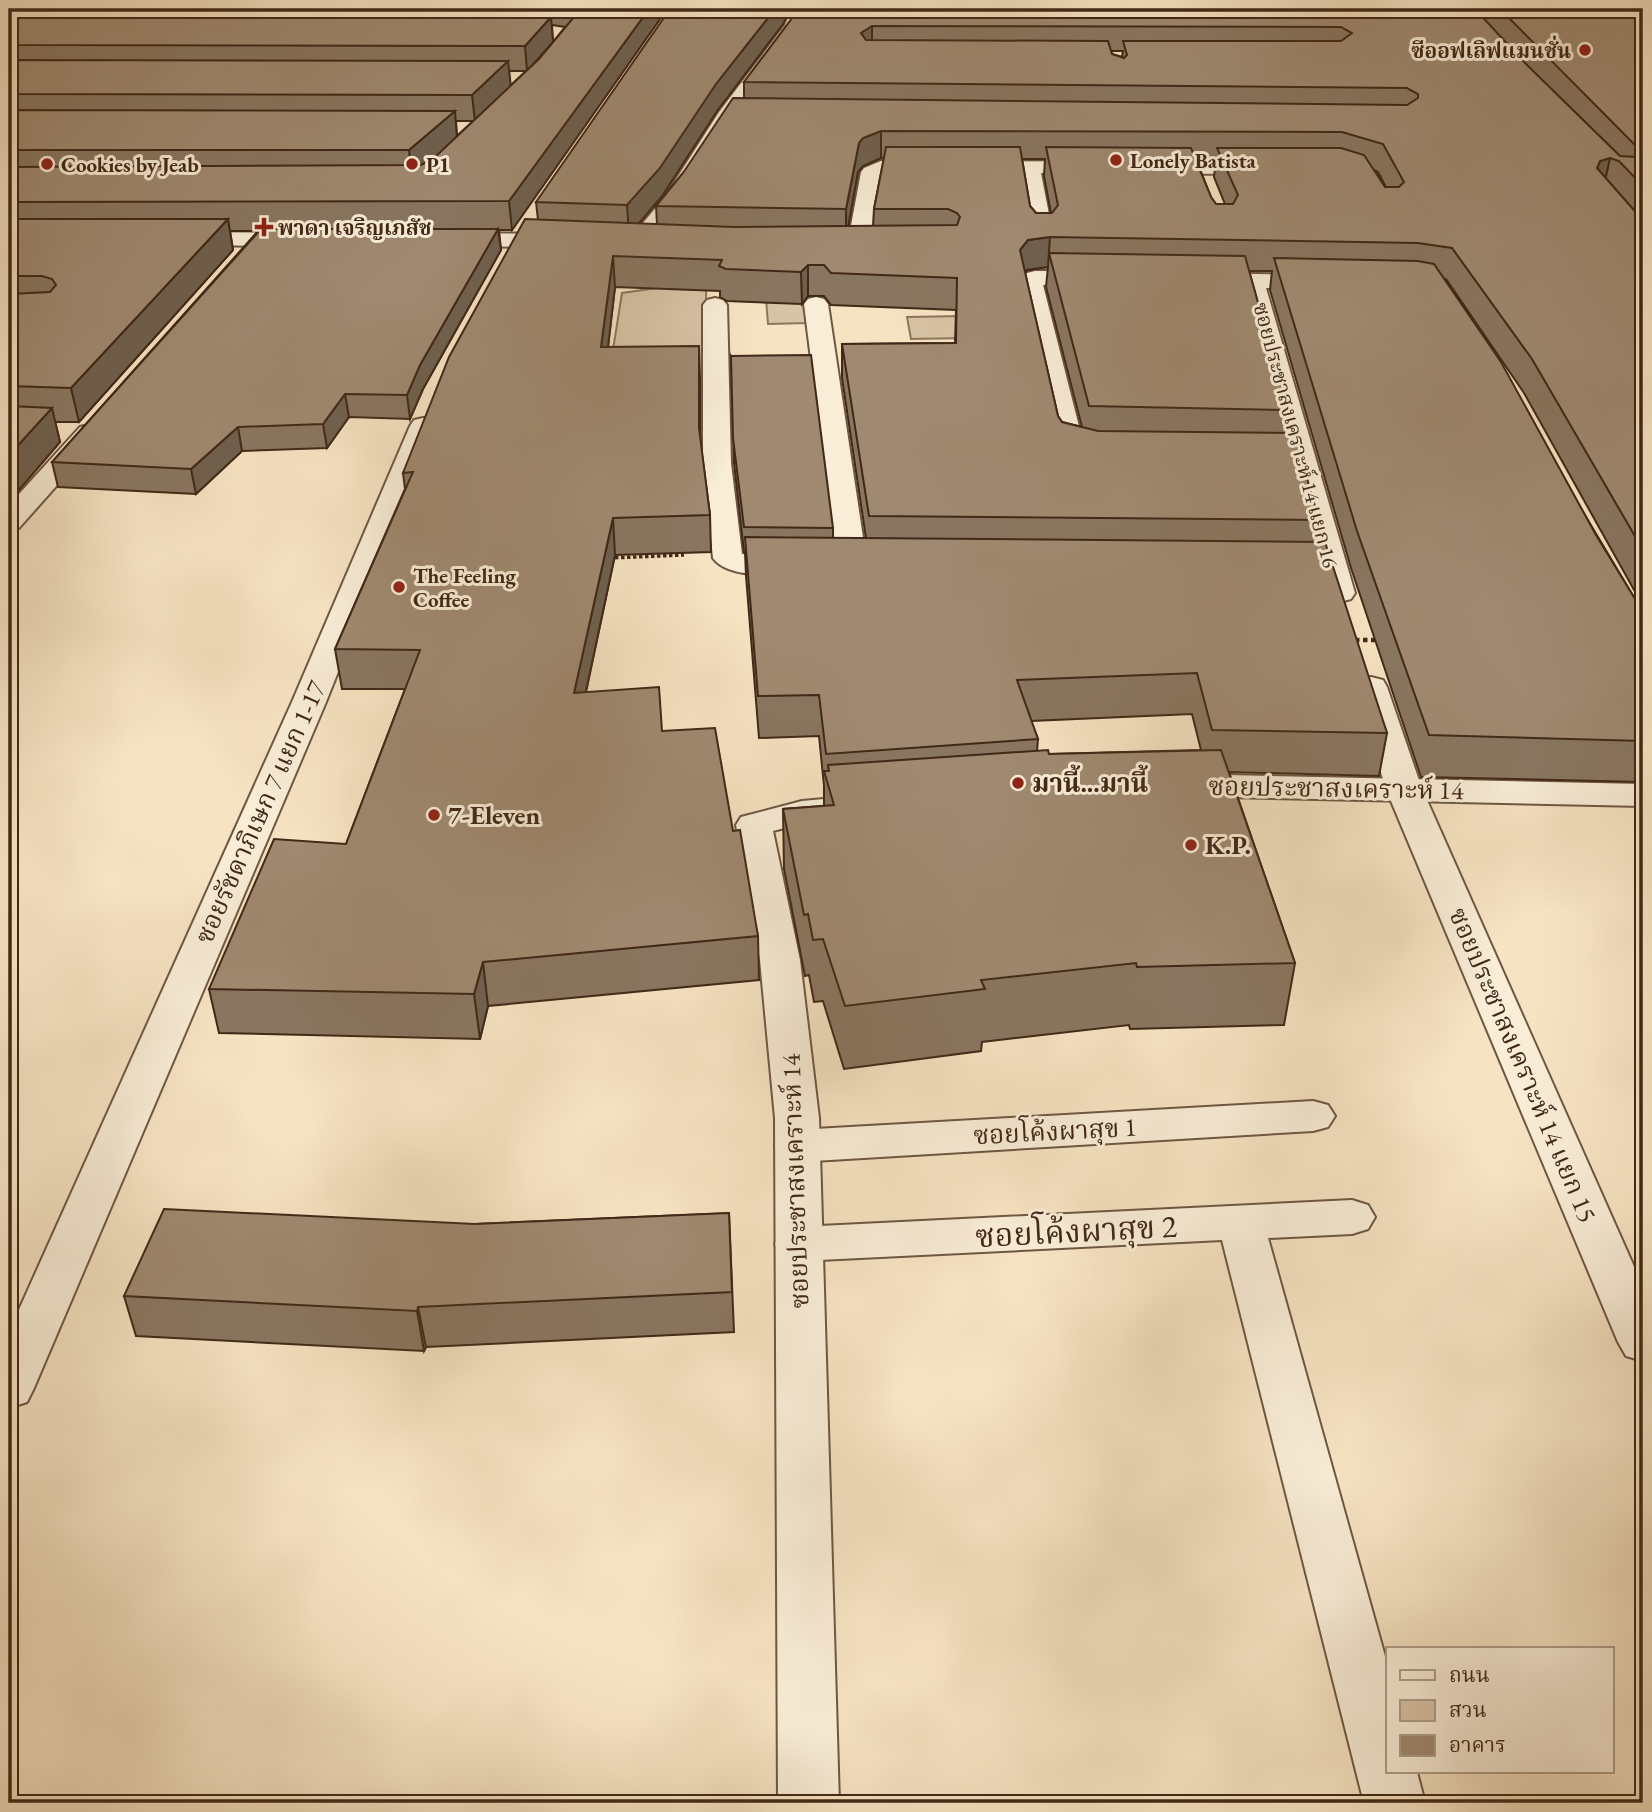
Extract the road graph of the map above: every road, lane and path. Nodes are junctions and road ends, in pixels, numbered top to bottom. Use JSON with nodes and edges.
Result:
{"nodes":[{"id":1,"x":800,"y":9,"type":"edge"},
{"id":2,"x":726,"y":116,"type":"junction"},
{"id":3,"x":749,"y":117,"type":"edge"},
{"id":4,"x":1030,"y":167,"type":"junction"},
{"id":5,"x":1198,"y":168,"type":"junction"},
{"id":6,"x":1287,"y":168,"type":"edge"},
{"id":7,"x":1207,"y":191,"type":"edge"},
{"id":8,"x":526,"y":230,"type":"junction"},
{"id":9,"x":1042,"y":235,"type":"edge"},
{"id":10,"x":162,"y":239,"type":"edge"},
{"id":11,"x":257,"y":240,"type":"junction"},
{"id":12,"x":328,"y":240,"type":"edge"},
{"id":13,"x":423,"y":240,"type":"edge"},
{"id":14,"x":593,"y":242,"type":"edge"},
{"id":15,"x":615,"y":243,"type":"edge"},
{"id":16,"x":638,"y":243,"type":"junction"},
{"id":17,"x":667,"y":244,"type":"edge"},
{"id":18,"x":831,"y":247,"type":"edge"},
{"id":19,"x":858,"y":247,"type":"junction"},
{"id":20,"x":883,"y":248,"type":"edge"},
{"id":21,"x":239,"y":260,"type":"edge"},
{"id":22,"x":500,"y":275,"type":"edge"},
{"id":23,"x":1129,"y":279,"type":"edge"},
{"id":24,"x":1171,"y":280,"type":"edge"},
{"id":25,"x":1253,"y":282,"type":"junction"},
{"id":26,"x":1339,"y":282,"type":"edge"},
{"id":27,"x":816,"y":304,"type":"edge"},
{"id":28,"x":715,"y":305,"type":"dead end"},
{"id":29,"x":438,"y":390,"type":"edge"},
{"id":30,"x":107,"y":412,"type":"edge"},
{"id":31,"x":62,"y":432,"type":"dead end"},
{"id":32,"x":89,"y":433,"type":"junction"},
{"id":33,"x":1118,"y":456,"type":"edge"},
{"id":34,"x":9,"y":522,"type":"edge"},
{"id":35,"x":729,"y":557,"type":"junction"},
{"id":36,"x":608,"y":558,"type":"edge"},
{"id":37,"x":1140,"y":788,"type":"edge"},
{"id":38,"x":1404,"y":789,"type":"junction"},
{"id":39,"x":1643,"y":795,"type":"edge"},
{"id":40,"x":871,"y":807,"type":"edge"},
{"id":41,"x":1313,"y":1116,"type":"dead end"},
{"id":42,"x":797,"y":1146,"type":"junction"},
{"id":43,"x":1352,"y":1217,"type":"dead end"},
{"id":44,"x":1241,"y":1223,"type":"junction"},
{"id":45,"x":799,"y":1244,"type":"junction"},
{"id":46,"x":1643,"y":1342,"type":"edge"},
{"id":47,"x":9,"y":1388,"type":"edge"},
{"id":48,"x":1386,"y":1769,"type":"edge"},
{"id":49,"x":1387,"y":1773,"type":"edge"},
{"id":50,"x":808,"y":1803,"type":"edge"},
{"id":51,"x":1395,"y":1803,"type":"edge"}],
"edges":[{"from":1,"to":2,"type":"street"},
{"from":2,"to":3,"type":"street"},
{"from":2,"to":16,"type":"street"},
{"from":4,"to":5,"type":"street"},
{"from":4,"to":9,"type":"street"},
{"from":4,"to":19,"type":"street"},
{"from":5,"to":6,"type":"street"},
{"from":5,"to":7,"type":"street"},
{"from":8,"to":13,"type":"street"},
{"from":8,"to":14,"type":"street"},
{"from":8,"to":22,"type":"street"},
{"from":10,"to":11,"type":"street"},
{"from":11,"to":12,"type":"street"},
{"from":11,"to":21,"type":"street"},
{"from":15,"to":16,"type":"street"},
{"from":16,"to":17,"type":"street"},
{"from":18,"to":19,"type":"street"},
{"from":19,"to":20,"type":"street"},
{"from":23,"to":33,"type":"street"},
{"from":24,"to":25,"type":"street"},
{"from":25,"to":26,"type":"street"},
{"from":25,"to":38,"type":"street","name":"ซอยประชาสงเคราะห์ 14 แยก 16"},
{"from":27,"to":35,"type":"street"},
{"from":28,"to":35,"type":"street"},
{"from":29,"to":47,"type":"street","name":"ซอยรัชดาภิเษก 7 แยก 1-17"},
{"from":30,"to":32,"type":"street"},
{"from":31,"to":32,"type":"street"},
{"from":32,"to":34,"type":"street"},
{"from":35,"to":36,"type":"path"},
{"from":37,"to":38,"type":"street","name":"ซอยประชาสงเคราะห์ 14"},
{"from":38,"to":39,"type":"street","name":"ซอยประชาสงเคราะห์ 14"},
{"from":38,"to":46,"type":"street","name":"ซอยประชาสงเคราะห์ 14 แยก 15"},
{"from":40,"to":42,"type":"street","name":"ซอยประชาสงเคราะห์ 14"},
{"from":41,"to":42,"type":"street","name":"ซอยโค้งผาสุข 1"},
{"from":42,"to":45,"type":"street","name":"ซอยประชาสงเคราะห์ 14"},
{"from":43,"to":44,"type":"street","name":"ซอยโค้งผาสุข 2"},
{"from":44,"to":45,"type":"street","name":"ซอยโค้งผาสุข 2"},
{"from":44,"to":48,"type":"street"},
{"from":45,"to":50,"type":"street","name":"ซอยประชาสงเคราะห์ 14"},
{"from":49,"to":51,"type":"street"}]}
